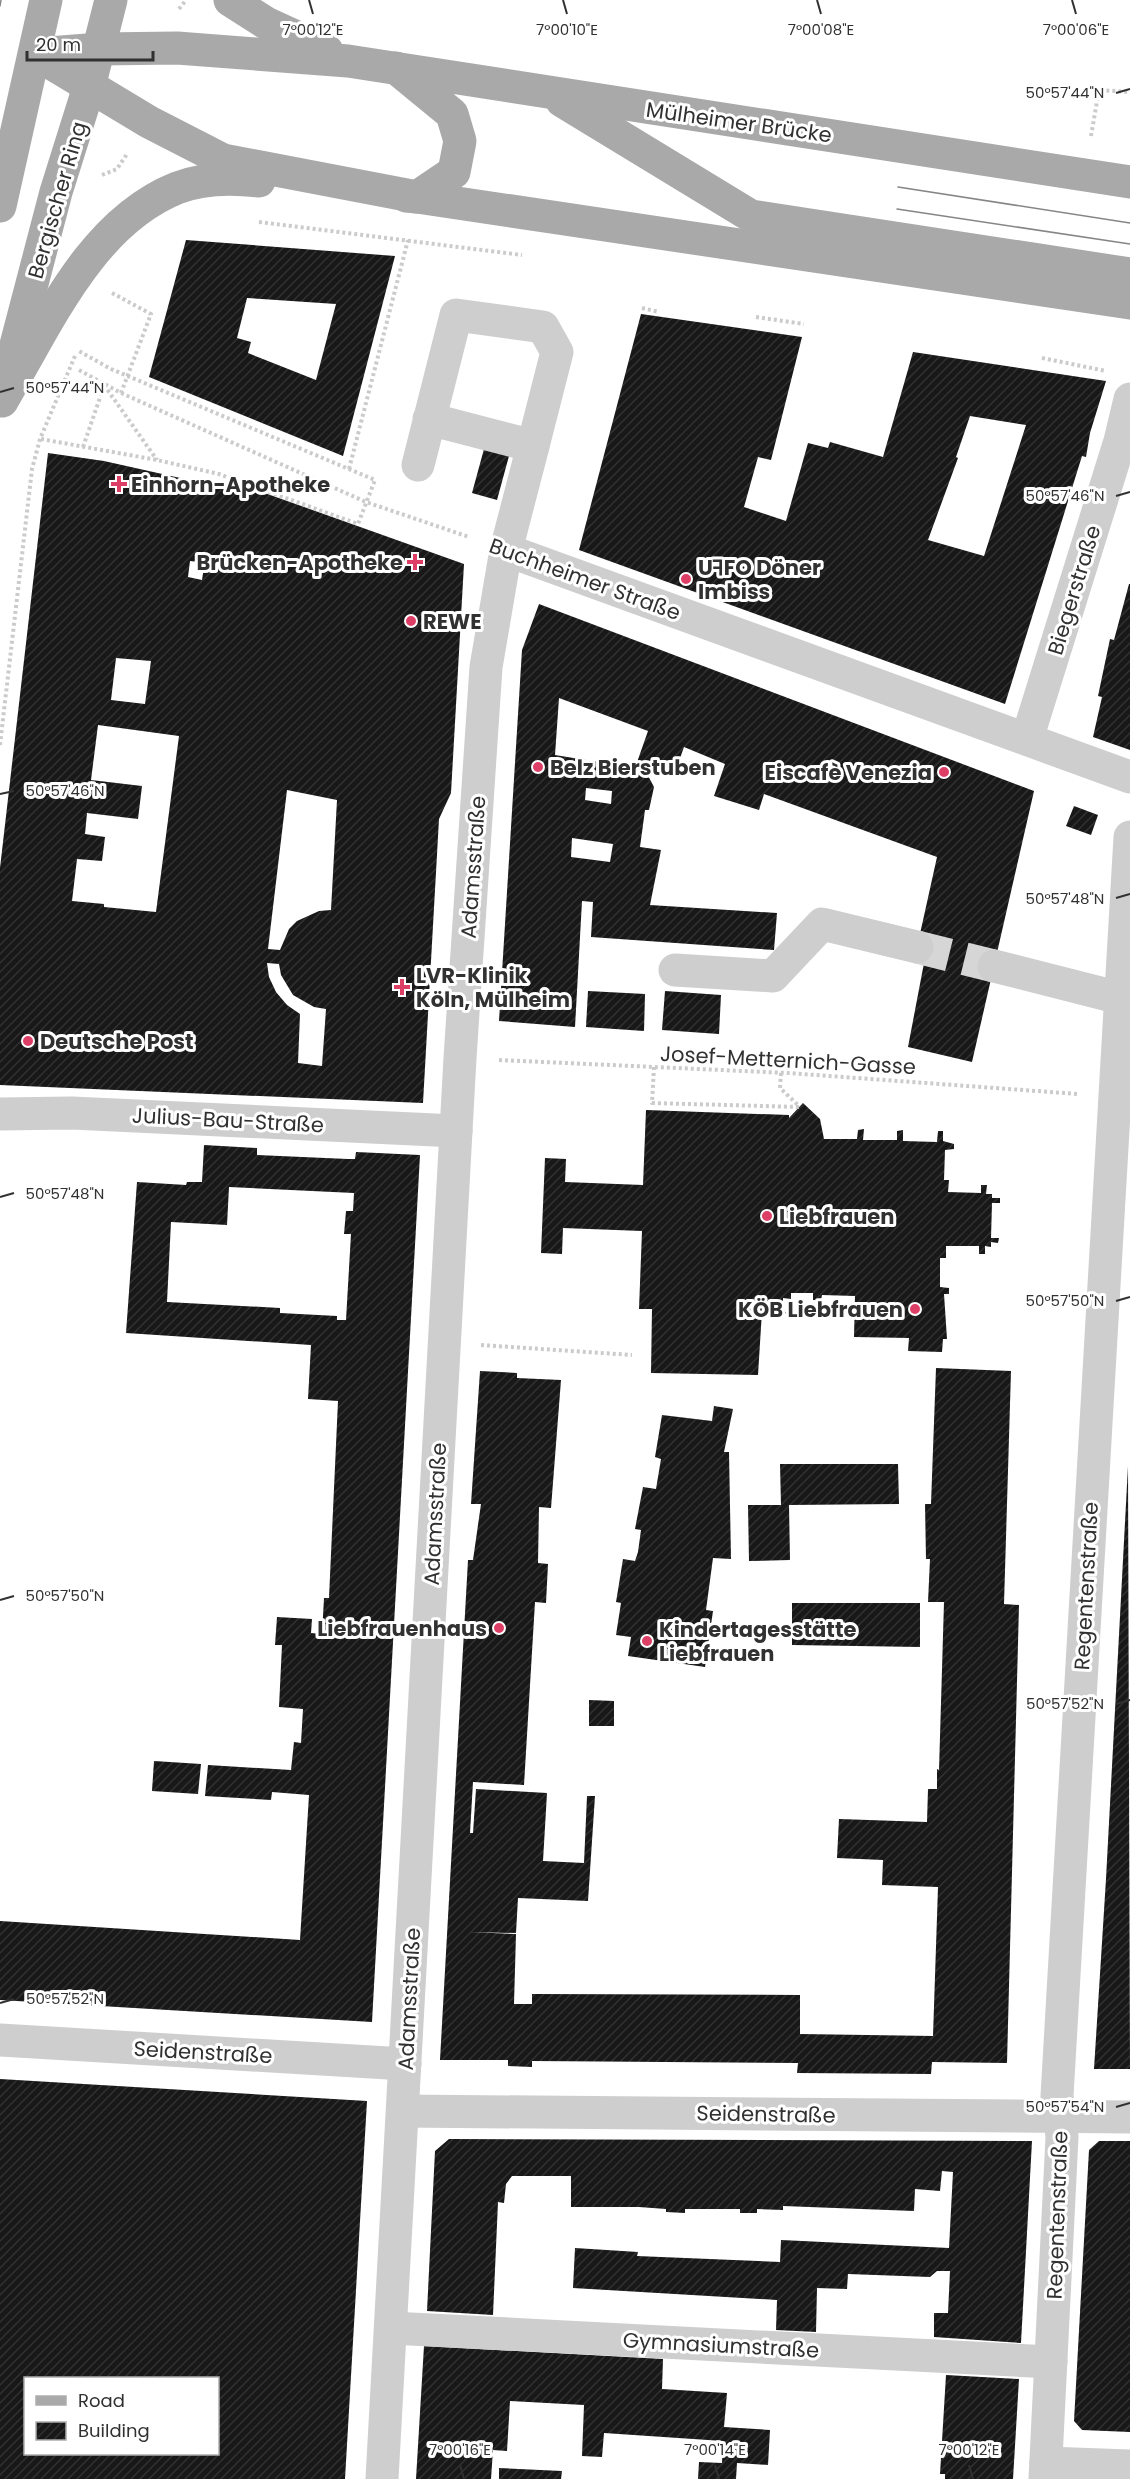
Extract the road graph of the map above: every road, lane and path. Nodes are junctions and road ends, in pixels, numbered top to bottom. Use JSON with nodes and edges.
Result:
{"nodes":[{"id":1,"x":46,"y":0,"type":"edge"},
{"id":2,"x":111,"y":0,"type":"edge"},
{"id":3,"x":230,"y":0,"type":"edge"},
{"id":4,"x":100,"y":49,"type":"junction"},
{"id":5,"x":36,"y":54,"type":"junction"},
{"id":6,"x":348,"y":61,"type":"junction"},
{"id":7,"x":396,"y":68,"type":"junction"},
{"id":8,"x":90,"y":87,"type":"junction"},
{"id":9,"x":1130,"y":92,"type":"edge"},
{"id":10,"x":550,"y":94,"type":"junction"},
{"id":11,"x":1091,"y":140,"type":"dead end"},
{"id":12,"x":1130,"y":182,"type":"edge"},
{"id":13,"x":417,"y":197,"type":"junction"},
{"id":14,"x":0,"y":206,"type":"edge"},
{"id":15,"x":408,"y":240,"type":"dead end"},
{"id":16,"x":1130,"y":274,"type":"edge"},
{"id":17,"x":109,"y":291,"type":"dead end"},
{"id":18,"x":1130,"y":303,"type":"edge"},
{"id":19,"x":642,"y":308,"type":"dead end"},
{"id":20,"x":659,"y":312,"type":"dead end"},
{"id":21,"x":756,"y":317,"type":"dead end"},
{"id":22,"x":804,"y":324,"type":"dead end"},
{"id":23,"x":1042,"y":358,"type":"dead end"},
{"id":24,"x":79,"y":370,"type":"dead end"},
{"id":25,"x":1108,"y":372,"type":"dead end"},
{"id":26,"x":104,"y":385,"type":"junction"},
{"id":27,"x":121,"y":393,"type":"junction"},
{"id":28,"x":1130,"y":399,"type":"edge"},
{"id":29,"x":1,"y":403,"type":"edge"},
{"id":30,"x":429,"y":419,"type":"junction"},
{"id":31,"x":40,"y":439,"type":"junction"},
{"id":32,"x":1125,"y":442,"type":"edge"},
{"id":33,"x":533,"y":446,"type":"junction"},
{"id":34,"x":83,"y":447,"type":"junction"},
{"id":35,"x":157,"y":460,"type":"junction"},
{"id":36,"x":418,"y":465,"type":"dead end"},
{"id":37,"x":348,"y":469,"type":"junction"},
{"id":38,"x":366,"y":502,"type":"junction"},
{"id":39,"x":506,"y":550,"type":"junction"},
{"id":40,"x":1027,"y":739,"type":"junction"},
{"id":41,"x":0,"y":745,"type":"edge"},
{"id":42,"x":1130,"y":777,"type":"edge"},
{"id":43,"x":1130,"y":837,"type":"edge"},
{"id":44,"x":917,"y":947,"type":"tunnel mouth"},
{"id":45,"x":994,"y":966,"type":"tunnel mouth"},
{"id":46,"x":675,"y":970,"type":"dead end"},
{"id":47,"x":1120,"y":998,"type":"junction"},
{"id":48,"x":460,"y":1058,"type":"junction"},
{"id":49,"x":654,"y":1067,"type":"junction"},
{"id":50,"x":781,"y":1073,"type":"junction"},
{"id":51,"x":1115,"y":1096,"type":"junction"},
{"id":52,"x":0,"y":1114,"type":"edge"},
{"id":53,"x":456,"y":1131,"type":"junction"},
{"id":54,"x":445,"y":1342,"type":"junction"},
{"id":55,"x":632,"y":1354,"type":"dead end"},
{"id":56,"x":0,"y":2040,"type":"edge"},
{"id":57,"x":405,"y":2064,"type":"junction"},
{"id":58,"x":403,"y":2110,"type":"junction"},
{"id":59,"x":1059,"y":2116,"type":"junction"},
{"id":60,"x":1130,"y":2117,"type":"edge"},
{"id":61,"x":391,"y":2328,"type":"junction"},
{"id":62,"x":1051,"y":2362,"type":"junction"},
{"id":63,"x":1130,"y":2466,"type":"edge"},
{"id":64,"x":1046,"y":2471,"type":"edge"},
{"id":65,"x":382,"y":2479,"type":"edge"}],
"edges":[{"from":1,"to":5,"type":"main road"},
{"from":2,"to":4,"type":"main road","name":"Bergischer Ring"},
{"from":3,"to":6,"type":"main road"},
{"from":4,"to":5,"type":"main road"},
{"from":4,"to":6,"type":"main road"},
{"from":4,"to":8,"type":"main road","name":"Bergischer Ring"},
{"from":5,"to":8,"type":"main road"},
{"from":5,"to":14,"type":"main road"},
{"from":6,"to":7,"type":"main road","name":"Mülheimer Brücke"},
{"from":7,"to":10,"type":"main road","name":"Mülheimer Brücke"},
{"from":7,"to":13,"type":"main road"},
{"from":8,"to":13,"type":"main road"},
{"from":8,"to":29,"type":"main road","name":"Bergischer Ring"},
{"from":9,"to":11,"type":"path"},
{"from":10,"to":12,"type":"main road","name":"Mülheimer Brücke"},
{"from":10,"to":16,"type":"main road"},
{"from":13,"to":18,"type":"main road"},
{"from":13,"to":29,"type":"main road"},
{"from":15,"to":37,"type":"path"},
{"from":17,"to":27,"type":"path"},
{"from":19,"to":20,"type":"path"},
{"from":21,"to":22,"type":"path"},
{"from":23,"to":25,"type":"path"},
{"from":24,"to":26,"type":"path","name":"Buchheimer Straße"},
{"from":26,"to":27,"type":"path","name":"Buchheimer Straße"},
{"from":26,"to":34,"type":"path"},
{"from":26,"to":35,"type":"path"},
{"from":27,"to":38,"type":"path","name":"Buchheimer Straße"},
{"from":28,"to":32,"type":"street","name":"Biegerstraße"},
{"from":30,"to":33,"type":"street"},
{"from":30,"to":33,"type":"street","name":"Adamsstraße"},
{"from":30,"to":36,"type":"street"},
{"from":31,"to":34,"type":"path"},
{"from":31,"to":37,"type":"path"},
{"from":31,"to":41,"type":"path"},
{"from":32,"to":40,"type":"street","name":"Biegerstraße"},
{"from":33,"to":39,"type":"street","name":"Adamsstraße"},
{"from":34,"to":35,"type":"path"},
{"from":35,"to":38,"type":"path"},
{"from":37,"to":38,"type":"path"},
{"from":38,"to":39,"type":"path","name":"Buchheimer Straße"},
{"from":39,"to":40,"type":"street","name":"Buchheimer Straße"},
{"from":39,"to":48,"type":"street","name":"Adamsstraße"},
{"from":40,"to":42,"type":"street","name":"Buchheimer Straße"},
{"from":43,"to":47,"type":"street","name":"Regentenstraße"},
{"from":44,"to":46,"type":"street"},
{"from":45,"to":47,"type":"street"},
{"from":47,"to":51,"type":"street","name":"Regentenstraße"},
{"from":48,"to":49,"type":"path","name":"Josef-Metternich-Gasse"},
{"from":48,"to":53,"type":"street","name":"Adamsstraße"},
{"from":49,"to":50,"type":"path","name":"Josef-Metternich-Gasse"},
{"from":49,"to":50,"type":"path"},
{"from":50,"to":51,"type":"path","name":"Josef-Metternich-Gasse"},
{"from":51,"to":59,"type":"street","name":"Regentenstraße"},
{"from":52,"to":53,"type":"street","name":"Julius-Bau-Straße"},
{"from":53,"to":54,"type":"street","name":"Adamsstraße"},
{"from":54,"to":55,"type":"path"},
{"from":54,"to":57,"type":"street","name":"Adamsstraße"},
{"from":56,"to":57,"type":"street","name":"Seidenstraße"},
{"from":57,"to":58,"type":"street","name":"Adamsstraße"},
{"from":58,"to":59,"type":"street","name":"Seidenstraße"},
{"from":58,"to":61,"type":"street","name":"Adamsstraße"},
{"from":59,"to":60,"type":"street","name":"Seidenstraße"},
{"from":59,"to":62,"type":"street","name":"Regentenstraße"},
{"from":61,"to":62,"type":"street","name":"Gymnasiumstraße"},
{"from":61,"to":65,"type":"street","name":"Adamsstraße"},
{"from":62,"to":64,"type":"street","name":"Regentenstraße"},
{"from":63,"to":64,"type":"street"}]}
